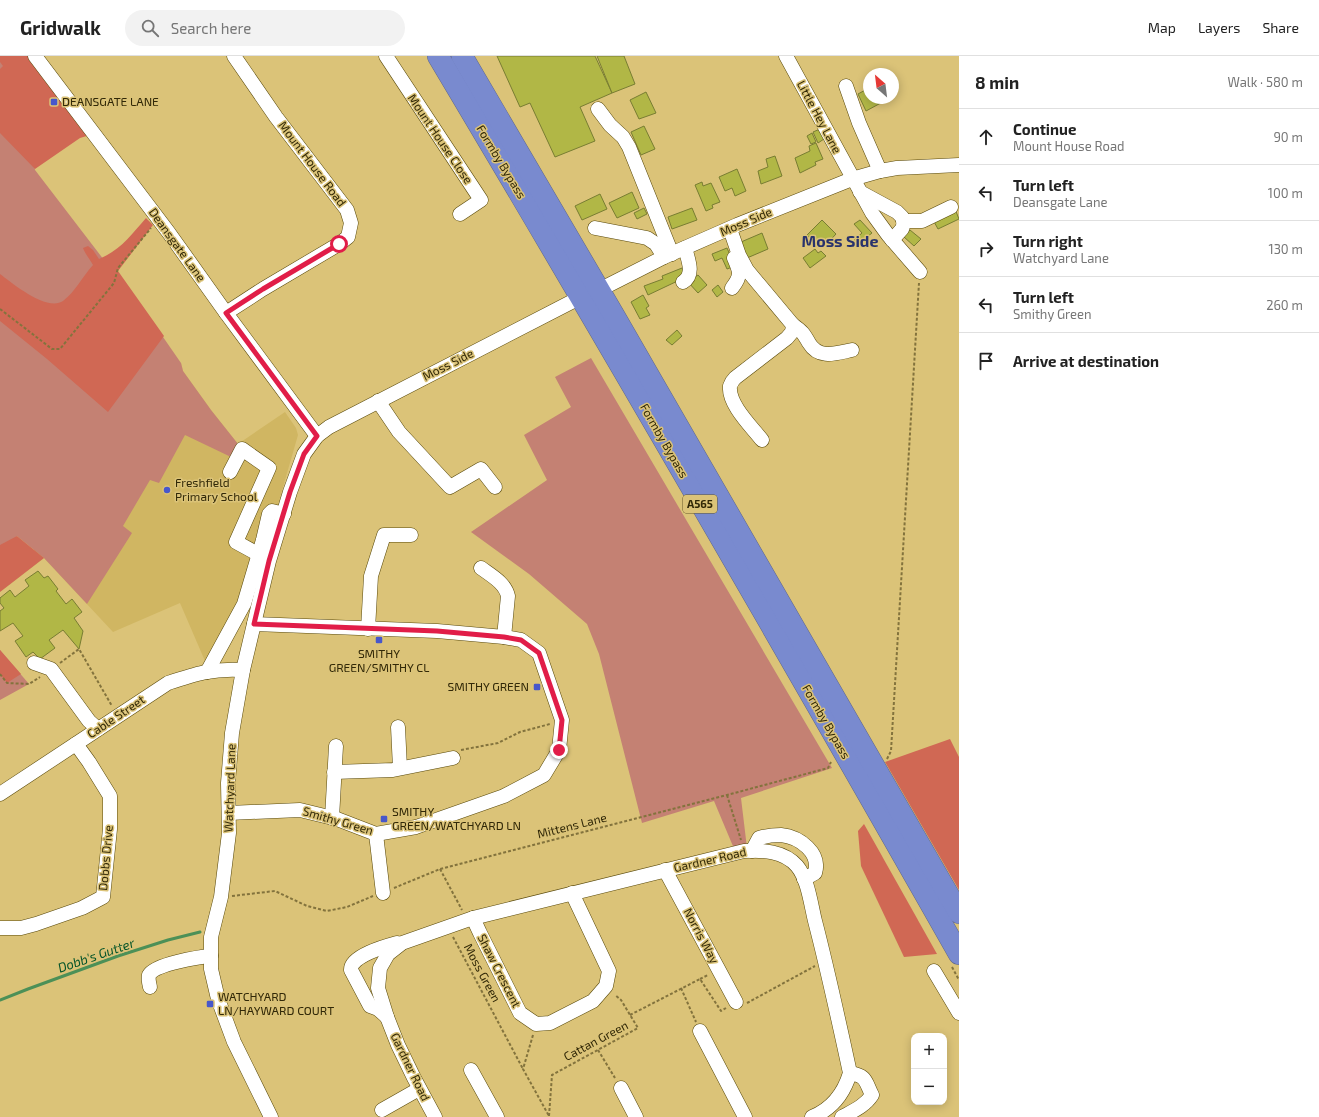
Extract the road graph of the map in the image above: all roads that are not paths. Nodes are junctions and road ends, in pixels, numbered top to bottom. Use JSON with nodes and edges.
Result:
{"nodes":[{"id":1,"x":35,"y":56,"type":"edge"},
{"id":2,"x":234,"y":56,"type":"edge"},
{"id":3,"x":386,"y":56,"type":"edge"},
{"id":4,"x":438,"y":56,"type":"edge"},
{"id":5,"x":462,"y":56,"type":"edge"},
{"id":6,"x":786,"y":56,"type":"edge"},
{"id":7,"x":846,"y":86,"type":"dead end"},
{"id":8,"x":598,"y":109,"type":"dead end"},
{"id":9,"x":959,"y":165,"type":"edge"},
{"id":10,"x":880,"y":171,"type":"junction"},
{"id":11,"x":852,"y":179,"type":"junction"},
{"id":12,"x":860,"y":191,"type":"junction"},
{"id":13,"x":951,"y":207,"type":"dead end"},
{"id":14,"x":460,"y":214,"type":"dead end"},
{"id":15,"x":903,"y":221,"type":"junction"},
{"id":16,"x":595,"y":228,"type":"dead end"},
{"id":17,"x":726,"y":230,"type":"junction"},
{"id":18,"x":892,"y":240,"type":"junction"},
{"id":19,"x":685,"y":248,"type":"junction"},
{"id":20,"x":668,"y":256,"type":"junction"},
{"id":21,"x":920,"y":272,"type":"road end"},
{"id":22,"x":683,"y":282,"type":"dead end"},
{"id":23,"x":732,"y":288,"type":"dead end"},
{"id":24,"x":590,"y":293,"type":"junction"},
{"id":25,"x":226,"y":313,"type":"junction"},
{"id":26,"x":793,"y":325,"type":"junction"},
{"id":27,"x":852,"y":350,"type":"dead end"},
{"id":28,"x":378,"y":401,"type":"junction"},
{"id":29,"x":317,"y":436,"type":"junction"},
{"id":30,"x":762,"y":440,"type":"dead end"},
{"id":31,"x":230,"y":472,"type":"dead end"},
{"id":32,"x":495,"y":487,"type":"dead end"},
{"id":33,"x":284,"y":514,"type":"junction"},
{"id":34,"x":411,"y":535,"type":"dead end"},
{"id":35,"x":258,"y":554,"type":"junction"},
{"id":36,"x":481,"y":568,"type":"dead end"},
{"id":37,"x":254,"y":624,"type":"junction"},
{"id":38,"x":368,"y":629,"type":"junction"},
{"id":39,"x":504,"y":637,"type":"junction"},
{"id":40,"x":34,"y":664,"type":"dead end"},
{"id":41,"x":243,"y":670,"type":"junction"},
{"id":42,"x":207,"y":672,"type":"junction"},
{"id":43,"x":398,"y":727,"type":"dead end"},
{"id":44,"x":98,"y":729,"type":"junction"},
{"id":45,"x":76,"y":744,"type":"junction"},
{"id":46,"x":336,"y":746,"type":"dead end"},
{"id":47,"x":452,"y":758,"type":"road end"},
{"id":48,"x":400,"y":768,"type":"junction"},
{"id":49,"x":334,"y":772,"type":"junction"},
{"id":50,"x":0,"y":794,"type":"edge"},
{"id":51,"x":229,"y":813,"type":"junction"},
{"id":52,"x":332,"y":818,"type":"junction"},
{"id":53,"x":376,"y":834,"type":"junction"},
{"id":54,"x":748,"y":851,"type":"junction"},
{"id":55,"x":665,"y":870,"type":"junction"},
{"id":56,"x":804,"y":879,"type":"junction"},
{"id":57,"x":383,"y":892,"type":"road end"},
{"id":58,"x":572,"y":893,"type":"junction"},
{"id":59,"x":959,"y":913,"type":"edge"},
{"id":60,"x":470,"y":919,"type":"junction"},
{"id":61,"x":0,"y":928,"type":"edge"},
{"id":62,"x":402,"y":943,"type":"junction"},
{"id":63,"x":959,"y":954,"type":"edge"},
{"id":64,"x":211,"y":956,"type":"junction"},
{"id":65,"x":934,"y":971,"type":"dead end"},
{"id":66,"x":150,"y":987,"type":"dead end"},
{"id":67,"x":736,"y":1002,"type":"dead end"},
{"id":68,"x":958,"y":1010,"type":"edge"},
{"id":69,"x":387,"y":1017,"type":"junction"},
{"id":70,"x":700,"y":1031,"type":"road end"},
{"id":71,"x":471,"y":1070,"type":"dead end"},
{"id":72,"x":850,"y":1073,"type":"junction"},
{"id":73,"x":621,"y":1088,"type":"road end"},
{"id":74,"x":419,"y":1089,"type":"junction"},
{"id":75,"x":382,"y":1110,"type":"dead end"},
{"id":76,"x":818,"y":1116,"type":"edge"},
{"id":77,"x":271,"y":1117,"type":"edge"},
{"id":78,"x":435,"y":1117,"type":"edge"},
{"id":79,"x":497,"y":1117,"type":"edge"},
{"id":80,"x":636,"y":1117,"type":"edge"},
{"id":81,"x":745,"y":1117,"type":"edge"},
{"id":82,"x":842,"y":1117,"type":"edge"}],
"edges":[{"from":1,"to":25,"type":"street","name":"Deansgate Lane"},
{"from":2,"to":25,"type":"street","name":"Mount House Road"},
{"from":3,"to":14,"type":"street","name":"Mount House Close"},
{"from":4,"to":24,"type":"highway","name":"Formby Bypass","number":"A565"},
{"from":5,"to":24,"type":"highway","name":"Formby Bypass","number":"A565"},
{"from":6,"to":11,"type":"street","name":"Little Hey Lane"},
{"from":7,"to":10,"type":"street"},
{"from":8,"to":20,"type":"street"},
{"from":9,"to":10,"type":"street","name":"Moss Side"},
{"from":10,"to":11,"type":"street","name":"Moss Side"},
{"from":11,"to":12,"type":"street","name":"Little Hey Lane"},
{"from":11,"to":17,"type":"street","name":"Moss Side"},
{"from":12,"to":15,"type":"street"},
{"from":12,"to":18,"type":"street","name":"Little Hey Lane"},
{"from":13,"to":15,"type":"street"},
{"from":15,"to":18,"type":"street"},
{"from":16,"to":20,"type":"street"},
{"from":17,"to":19,"type":"street","name":"Moss Side"},
{"from":17,"to":23,"type":"street"},
{"from":17,"to":26,"type":"street"},
{"from":18,"to":21,"type":"street","name":"Little Hey Lane"},
{"from":19,"to":20,"type":"street","name":"Moss Side"},
{"from":19,"to":22,"type":"street"},
{"from":20,"to":24,"type":"street","name":"Moss Side"},
{"from":24,"to":28,"type":"street","name":"Moss Side"},
{"from":24,"to":59,"type":"highway","name":"Formby Bypass","number":"A565"},
{"from":24,"to":63,"type":"highway","name":"Formby Bypass","number":"A565"},
{"from":25,"to":29,"type":"street","name":"Deansgate Lane"},
{"from":26,"to":27,"type":"street"},
{"from":26,"to":30,"type":"street"},
{"from":28,"to":29,"type":"street","name":"Moss Side"},
{"from":28,"to":32,"type":"street"},
{"from":29,"to":33,"type":"street","name":"Watchyard Lane"},
{"from":31,"to":35,"type":"street"},
{"from":33,"to":35,"type":"street"},
{"from":33,"to":37,"type":"street","name":"Watchyard Lane"},
{"from":34,"to":38,"type":"street"},
{"from":35,"to":42,"type":"street"},
{"from":36,"to":39,"type":"street"},
{"from":37,"to":38,"type":"street","name":"Smithy Green"},
{"from":37,"to":41,"type":"street","name":"Watchyard Lane"},
{"from":38,"to":39,"type":"street","name":"Smithy Green"},
{"from":39,"to":53,"type":"street","name":"Smithy Green"},
{"from":40,"to":44,"type":"street"},
{"from":41,"to":42,"type":"street","name":"Cable Street"},
{"from":41,"to":51,"type":"street","name":"Watchyard Lane"},
{"from":42,"to":44,"type":"street","name":"Cable Street"},
{"from":43,"to":48,"type":"street"},
{"from":44,"to":45,"type":"street","name":"Cable Street"},
{"from":45,"to":50,"type":"street","name":"Cable Street"},
{"from":45,"to":61,"type":"street","name":"Dobbs Drive"},
{"from":46,"to":49,"type":"street"},
{"from":47,"to":48,"type":"street"},
{"from":48,"to":49,"type":"street"},
{"from":49,"to":52,"type":"street"},
{"from":51,"to":52,"type":"street","name":"Smithy Green"},
{"from":51,"to":64,"type":"street","name":"Watchyard Lane"},
{"from":52,"to":53,"type":"street","name":"Smithy Green"},
{"from":53,"to":57,"type":"street"},
{"from":54,"to":55,"type":"street","name":"Gardner Road"},
{"from":54,"to":56,"type":"street","name":"Gardner Road"},
{"from":54,"to":56,"type":"street"},
{"from":55,"to":58,"type":"street","name":"Gardner Road"},
{"from":55,"to":67,"type":"street","name":"Norris Way"},
{"from":56,"to":72,"type":"street","name":"Gardner Road"},
{"from":58,"to":60,"type":"street","name":"Gardner Road"},
{"from":58,"to":60,"type":"street","name":"Shaw Crescent"},
{"from":60,"to":62,"type":"street","name":"Gardner Road"},
{"from":62,"to":69,"type":"street","name":"Gardner Road"},
{"from":62,"to":69,"type":"street","name":"Gardner Road"},
{"from":64,"to":66,"type":"street"},
{"from":64,"to":77,"type":"street","name":"Watchyard Lane"},
{"from":65,"to":68,"type":"street"},
{"from":69,"to":74,"type":"street","name":"Gardner Road"},
{"from":70,"to":81,"type":"street"},
{"from":71,"to":79,"type":"street"},
{"from":72,"to":76,"type":"street"},
{"from":72,"to":82,"type":"street"},
{"from":73,"to":80,"type":"street"},
{"from":74,"to":75,"type":"street"},
{"from":74,"to":78,"type":"street","name":"Gardner Road"}]}
